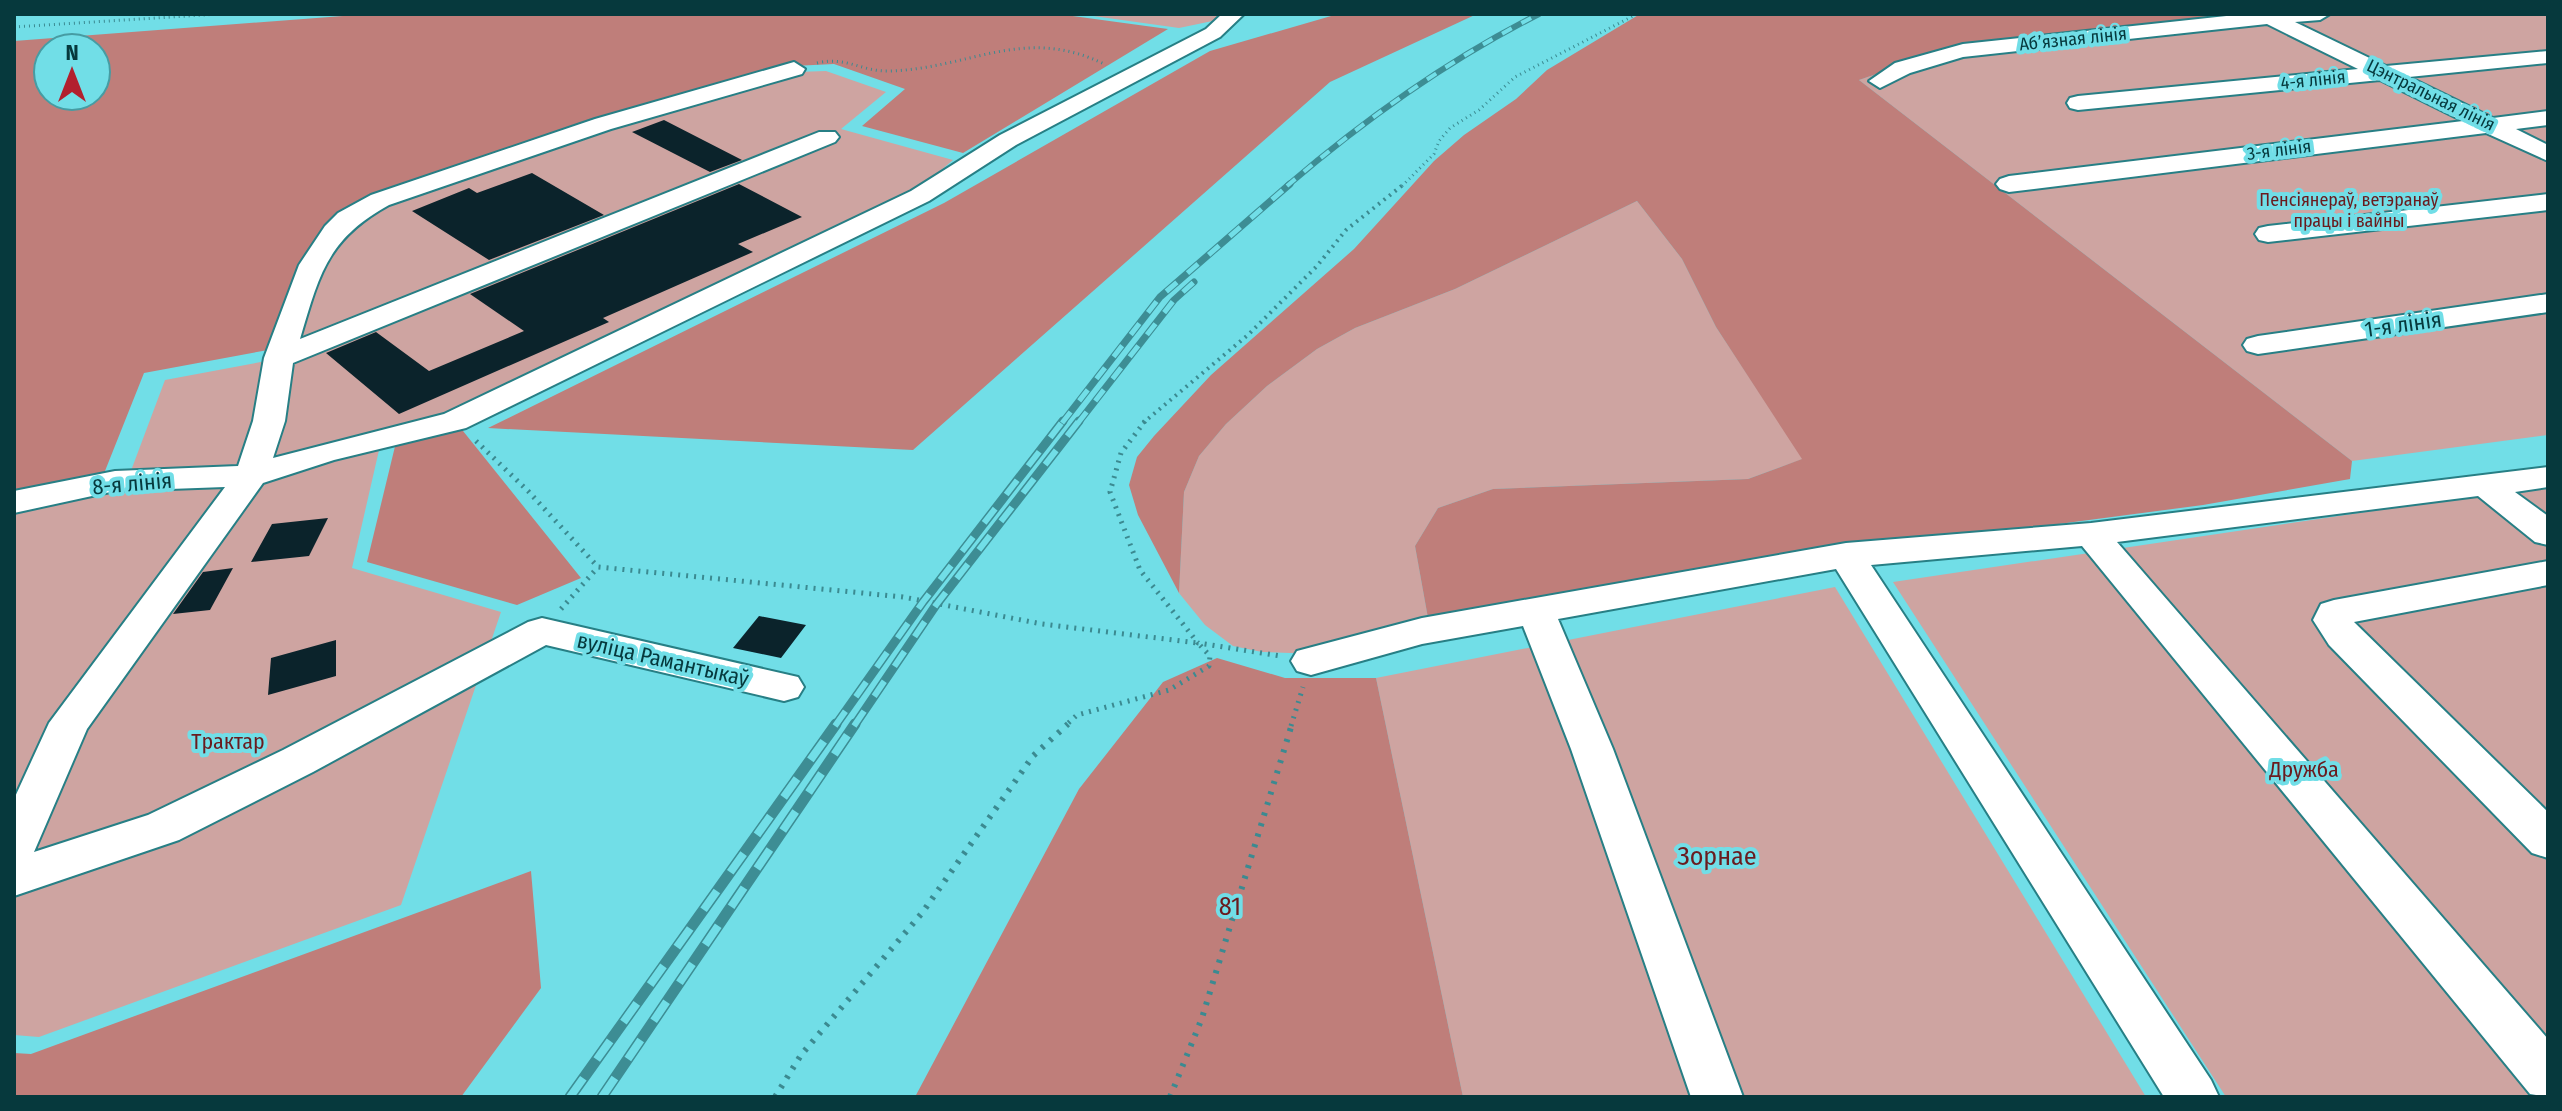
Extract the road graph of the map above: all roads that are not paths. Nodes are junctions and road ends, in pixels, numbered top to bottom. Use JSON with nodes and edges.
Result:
{"nodes":[{"id":1,"x":1234,"y":14,"type":"edge"},
{"id":2,"x":2320,"y":14,"type":"edge"},
{"id":3,"x":2269,"y":17,"type":"junction"},
{"id":4,"x":2548,"y":57,"type":"edge"},
{"id":5,"x":794,"y":69,"type":"road end"},
{"id":6,"x":2387,"y":73,"type":"junction"},
{"id":7,"x":1880,"y":81,"type":"dead end"},
{"id":8,"x":2078,"y":103,"type":"dead end"},
{"id":9,"x":2548,"y":118,"type":"edge"},
{"id":10,"x":2489,"y":124,"type":"junction"},
{"id":11,"x":827,"y":137,"type":"dead end"},
{"id":12,"x":2548,"y":154,"type":"edge"},
{"id":13,"x":2009,"y":184,"type":"dead end"},
{"id":14,"x":2548,"y":202,"type":"edge"},
{"id":15,"x":2268,"y":234,"type":"dead end"},
{"id":16,"x":2548,"y":303,"type":"edge"},
{"id":17,"x":2258,"y":345,"type":"dead end"},
{"id":18,"x":279,"y":358,"type":"junction"},
{"id":19,"x":251,"y":476,"type":"junction"},
{"id":20,"x":2548,"y":477,"type":"edge"},
{"id":21,"x":2485,"y":485,"type":"junction"},
{"id":22,"x":14,"y":502,"type":"edge"},
{"id":23,"x":2091,"y":534,"type":"junction"},
{"id":24,"x":2548,"y":534,"type":"edge"},
{"id":25,"x":1846,"y":555,"type":"junction"},
{"id":26,"x":2548,"y":573,"type":"edge"},
{"id":27,"x":1536,"y":611,"type":"junction"},
{"id":28,"x":1311,"y":661,"type":"road end"},
{"id":29,"x":784,"y":687,"type":"dead end"},
{"id":30,"x":2548,"y":840,"type":"edge"},
{"id":31,"x":14,"y":848,"type":"edge"},
{"id":32,"x":14,"y":877,"type":"edge"},
{"id":33,"x":2548,"y":1077,"type":"edge"},
{"id":34,"x":1717,"y":1097,"type":"edge"},
{"id":35,"x":2193,"y":1097,"type":"edge"}],
"edges":[{"from":1,"to":19,"type":"street","name":"8-я лінія"},
{"from":2,"to":3,"type":"street","name":"Абʼязная лінія"},
{"from":3,"to":6,"type":"street","name":"Цэнтральная лінія"},
{"from":3,"to":7,"type":"street","name":"Абʼязная лінія"},
{"from":4,"to":6,"type":"street","name":"4-я лінія"},
{"from":5,"to":18,"type":"street"},
{"from":6,"to":8,"type":"street","name":"4-я лінія"},
{"from":6,"to":10,"type":"street","name":"Цэнтральная лінія"},
{"from":9,"to":10,"type":"street","name":"3-я лінія"},
{"from":10,"to":12,"type":"street","name":"Цэнтральная лінія"},
{"from":10,"to":13,"type":"street","name":"3-я лінія"},
{"from":11,"to":18,"type":"street"},
{"from":14,"to":15,"type":"street"},
{"from":16,"to":17,"type":"street","name":"1-я лінія"},
{"from":18,"to":19,"type":"street"},
{"from":19,"to":22,"type":"street","name":"8-я лінія"},
{"from":19,"to":31,"type":"street"},
{"from":20,"to":21,"type":"street"},
{"from":21,"to":23,"type":"street"},
{"from":21,"to":24,"type":"street"},
{"from":23,"to":25,"type":"street"},
{"from":23,"to":33,"type":"street"},
{"from":25,"to":27,"type":"street"},
{"from":25,"to":35,"type":"street"},
{"from":26,"to":30,"type":"street"},
{"from":27,"to":28,"type":"street"},
{"from":27,"to":34,"type":"street"},
{"from":29,"to":32,"type":"street","name":"вуліца Рамантыкаў"}]}
